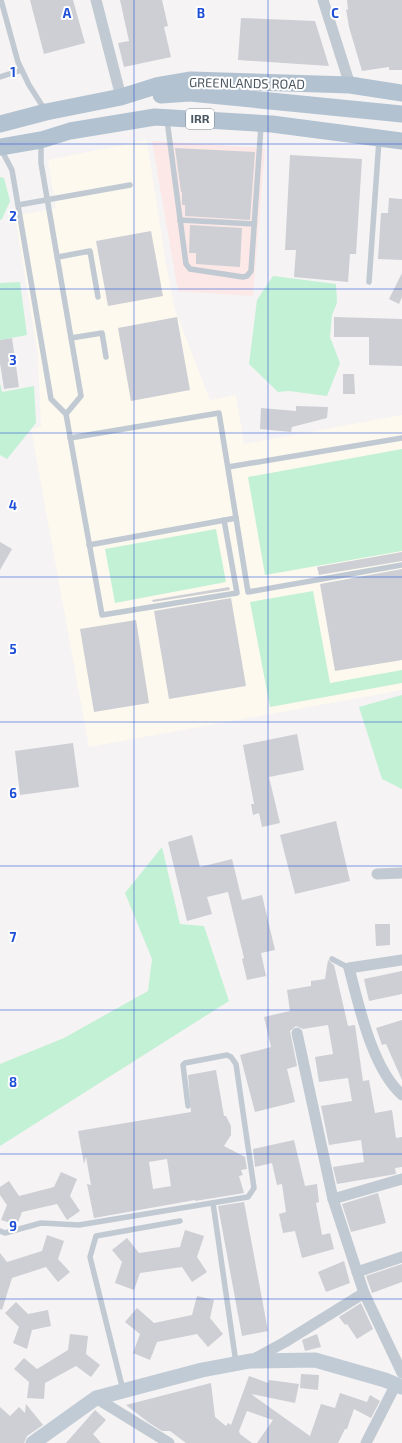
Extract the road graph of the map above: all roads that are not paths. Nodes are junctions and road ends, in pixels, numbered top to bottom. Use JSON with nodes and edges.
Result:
{"nodes":[{"id":1,"x":1,"y":0,"type":"edge"},
{"id":2,"x":96,"y":0,"type":"edge"},
{"id":3,"x":324,"y":0,"type":"edge"},
{"id":4,"x":22,"y":70,"type":"junction"},
{"id":5,"x":0,"y":77,"type":"edge"},
{"id":6,"x":350,"y":85,"type":"junction"},
{"id":7,"x":402,"y":94,"type":"edge"},
{"id":8,"x":121,"y":97,"type":"junction"},
{"id":9,"x":46,"y":112,"type":"junction"},
{"id":10,"x":402,"y":114,"type":"edge"},
{"id":11,"x":167,"y":118,"type":"junction"},
{"id":12,"x":0,"y":124,"type":"edge"},
{"id":13,"x":261,"y":124,"type":"junction"},
{"id":14,"x":379,"y":139,"type":"junction"},
{"id":15,"x":41,"y":140,"type":"junction"},
{"id":16,"x":402,"y":141,"type":"edge"},
{"id":17,"x":0,"y":147,"type":"edge"},
{"id":18,"x":130,"y":185,"type":"dead end"},
{"id":19,"x":48,"y":200,"type":"junction"},
{"id":20,"x":18,"y":205,"type":"junction"},
{"id":21,"x":180,"y":220,"type":"junction"},
{"id":22,"x":254,"y":224,"type":"junction"},
{"id":23,"x":58,"y":257,"type":"junction"},
{"id":24,"x":369,"y":282,"type":"dead end"},
{"id":25,"x":98,"y":297,"type":"dead end"},
{"id":26,"x":71,"y":338,"type":"junction"},
{"id":27,"x":106,"y":356,"type":"dead end"},
{"id":28,"x":66,"y":414,"type":"junction"},
{"id":29,"x":70,"y":438,"type":"junction"},
{"id":30,"x":402,"y":438,"type":"edge"},
{"id":31,"x":228,"y":467,"type":"junction"},
{"id":32,"x":236,"y":518,"type":"junction"},
{"id":33,"x":224,"y":520,"type":"junction"},
{"id":34,"x":90,"y":545,"type":"junction"},
{"id":35,"x":402,"y":565,"type":"edge"},
{"id":36,"x":402,"y":873,"type":"edge"},
{"id":37,"x":377,"y":874,"type":"dead end"},
{"id":38,"x":332,"y":959,"type":"dead end"},
{"id":39,"x":402,"y":960,"type":"edge"},
{"id":40,"x":350,"y":968,"type":"junction"},
{"id":41,"x":297,"y":1033,"type":"dead end"},
{"id":42,"x":402,"y":1095,"type":"edge"},
{"id":43,"x":188,"y":1106,"type":"dead end"},
{"id":44,"x":402,"y":1180,"type":"edge"},
{"id":45,"x":333,"y":1199,"type":"junction"},
{"id":46,"x":213,"y":1203,"type":"junction"},
{"id":47,"x":180,"y":1221,"type":"dead end"},
{"id":48,"x":0,"y":1232,"type":"edge"},
{"id":49,"x":402,"y":1257,"type":"edge"},
{"id":50,"x":357,"y":1272,"type":"junction"},
{"id":51,"x":364,"y":1293,"type":"junction"},
{"id":52,"x":243,"y":1362,"type":"junction"},
{"id":53,"x":400,"y":1381,"type":"edge"},
{"id":54,"x":123,"y":1391,"type":"junction"},
{"id":55,"x":96,"y":1398,"type":"junction"},
{"id":56,"x":33,"y":1443,"type":"edge"},
{"id":57,"x":169,"y":1443,"type":"edge"},
{"id":58,"x":366,"y":1443,"type":"edge"}],
"edges":[{"from":1,"to":4,"type":"lane"},
{"from":2,"to":8,"type":"street"},
{"from":3,"to":6,"type":"street"},
{"from":4,"to":5,"type":"lane"},
{"from":4,"to":9,"type":"lane"},
{"from":6,"to":7,"type":"main road","name":"GREENLANDS ROAD","number":"IRR"},
{"from":6,"to":8,"type":"main road","name":"GREENLANDS ROAD","number":"IRR"},
{"from":8,"to":9,"type":"main road","name":"GREENLANDS ROAD","number":"IRR"},
{"from":8,"to":10,"type":"main road","number":"IRR"},
{"from":9,"to":12,"type":"main road","name":"GREENLANDS ROAD","number":"IRR"},
{"from":11,"to":13,"type":"main road","number":"IRR"},
{"from":11,"to":15,"type":"main road","number":"IRR"},
{"from":11,"to":21,"type":"lane"},
{"from":13,"to":14,"type":"main road","number":"IRR"},
{"from":13,"to":22,"type":"lane"},
{"from":14,"to":16,"type":"main road","number":"IRR"},
{"from":14,"to":24,"type":"lane"},
{"from":15,"to":17,"type":"main road","number":"IRR"},
{"from":15,"to":19,"type":"lane"},
{"from":17,"to":20,"type":"lane"},
{"from":18,"to":19,"type":"lane"},
{"from":19,"to":20,"type":"lane"},
{"from":19,"to":23,"type":"lane"},
{"from":20,"to":28,"type":"lane"},
{"from":21,"to":22,"type":"lane"},
{"from":21,"to":22,"type":"lane"},
{"from":23,"to":25,"type":"lane"},
{"from":23,"to":26,"type":"lane"},
{"from":26,"to":27,"type":"lane"},
{"from":26,"to":28,"type":"lane"},
{"from":28,"to":29,"type":"lane"},
{"from":29,"to":31,"type":"lane"},
{"from":29,"to":34,"type":"lane"},
{"from":30,"to":31,"type":"lane"},
{"from":31,"to":32,"type":"lane"},
{"from":32,"to":33,"type":"lane"},
{"from":32,"to":35,"type":"lane"},
{"from":33,"to":34,"type":"lane"},
{"from":33,"to":34,"type":"lane"},
{"from":36,"to":37,"type":"street"},
{"from":38,"to":40,"type":"lane"},
{"from":39,"to":40,"type":"street"},
{"from":40,"to":42,"type":"street"},
{"from":41,"to":45,"type":"street"},
{"from":43,"to":46,"type":"lane"},
{"from":44,"to":45,"type":"street"},
{"from":45,"to":50,"type":"street"},
{"from":46,"to":48,"type":"lane"},
{"from":46,"to":52,"type":"lane"},
{"from":47,"to":54,"type":"lane"},
{"from":49,"to":50,"type":"street"},
{"from":50,"to":51,"type":"street"},
{"from":51,"to":52,"type":"street"},
{"from":51,"to":53,"type":"street"},
{"from":52,"to":53,"type":"street"},
{"from":52,"to":54,"type":"street"},
{"from":53,"to":58,"type":"street"},
{"from":54,"to":55,"type":"street"},
{"from":55,"to":56,"type":"street"},
{"from":55,"to":57,"type":"street"}]}
